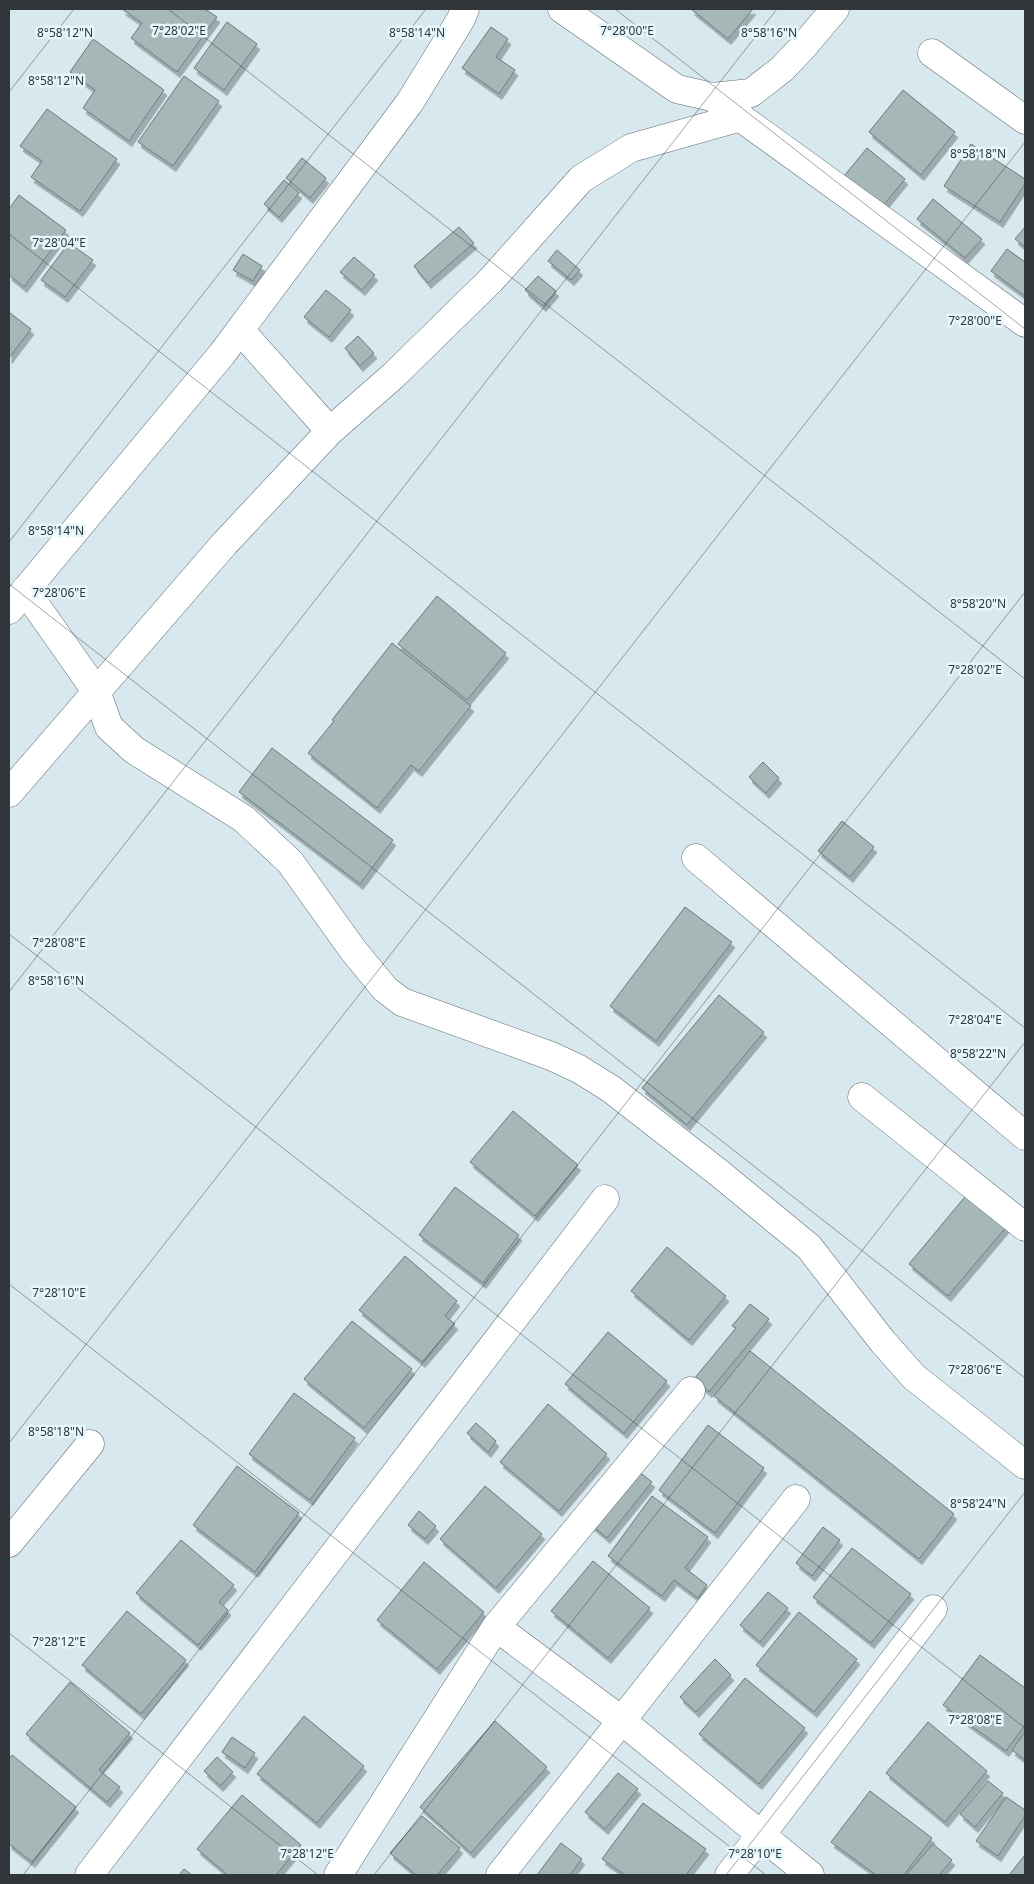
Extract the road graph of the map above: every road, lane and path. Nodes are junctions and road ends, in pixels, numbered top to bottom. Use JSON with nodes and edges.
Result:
{"nodes":[{"id":1,"x":465,"y":9,"type":"edge"},
{"id":2,"x":562,"y":9,"type":"edge"},
{"id":3,"x":835,"y":9,"type":"edge"},
{"id":4,"x":932,"y":53,"type":"dead end"},
{"id":5,"x":712,"y":97,"type":"junction"},
{"id":6,"x":740,"y":117,"type":"junction"},
{"id":7,"x":1025,"y":120,"type":"edge"},
{"id":8,"x":1025,"y":323,"type":"edge"},
{"id":9,"x":240,"y":330,"type":"junction"},
{"id":10,"x":330,"y":430,"type":"junction"},
{"id":11,"x":17,"y":600,"type":"edge"},
{"id":12,"x":96,"y":691,"type":"junction"},
{"id":13,"x":9,"y":793,"type":"edge"},
{"id":14,"x":696,"y":858,"type":"dead end"},
{"id":15,"x":862,"y":1097,"type":"dead end"},
{"id":16,"x":1025,"y":1136,"type":"edge"},
{"id":17,"x":605,"y":1199,"type":"dead end"},
{"id":18,"x":1025,"y":1227,"type":"edge"},
{"id":19,"x":691,"y":1391,"type":"dead end"},
{"id":20,"x":90,"y":1444,"type":"dead end"},
{"id":21,"x":1025,"y":1465,"type":"edge"},
{"id":22,"x":796,"y":1499,"type":"dead end"},
{"id":23,"x":9,"y":1543,"type":"edge"},
{"id":24,"x":933,"y":1609,"type":"dead end"},
{"id":25,"x":496,"y":1627,"type":"junction"},
{"id":26,"x":621,"y":1720,"type":"junction"},
{"id":27,"x":762,"y":1836,"type":"junction"},
{"id":28,"x":89,"y":1875,"type":"edge"},
{"id":29,"x":338,"y":1875,"type":"edge"},
{"id":30,"x":500,"y":1875,"type":"edge"},
{"id":31,"x":729,"y":1875,"type":"edge"},
{"id":32,"x":810,"y":1875,"type":"edge"}],
"edges":[{"from":1,"to":9,"type":"street"},
{"from":2,"to":5,"type":"street"},
{"from":3,"to":5,"type":"street"},
{"from":4,"to":7,"type":"street"},
{"from":5,"to":6,"type":"street"},
{"from":6,"to":8,"type":"street"},
{"from":6,"to":10,"type":"street"},
{"from":9,"to":10,"type":"street"},
{"from":9,"to":11,"type":"street"},
{"from":10,"to":12,"type":"street"},
{"from":11,"to":12,"type":"street"},
{"from":12,"to":13,"type":"street"},
{"from":12,"to":21,"type":"street"},
{"from":14,"to":16,"type":"street"},
{"from":15,"to":18,"type":"street"},
{"from":17,"to":28,"type":"street"},
{"from":19,"to":25,"type":"street"},
{"from":20,"to":23,"type":"street"},
{"from":22,"to":26,"type":"street"},
{"from":24,"to":27,"type":"street"},
{"from":25,"to":26,"type":"street"},
{"from":25,"to":29,"type":"street"},
{"from":26,"to":27,"type":"street"},
{"from":26,"to":30,"type":"street"},
{"from":27,"to":31,"type":"street"},
{"from":27,"to":32,"type":"street"}]}
